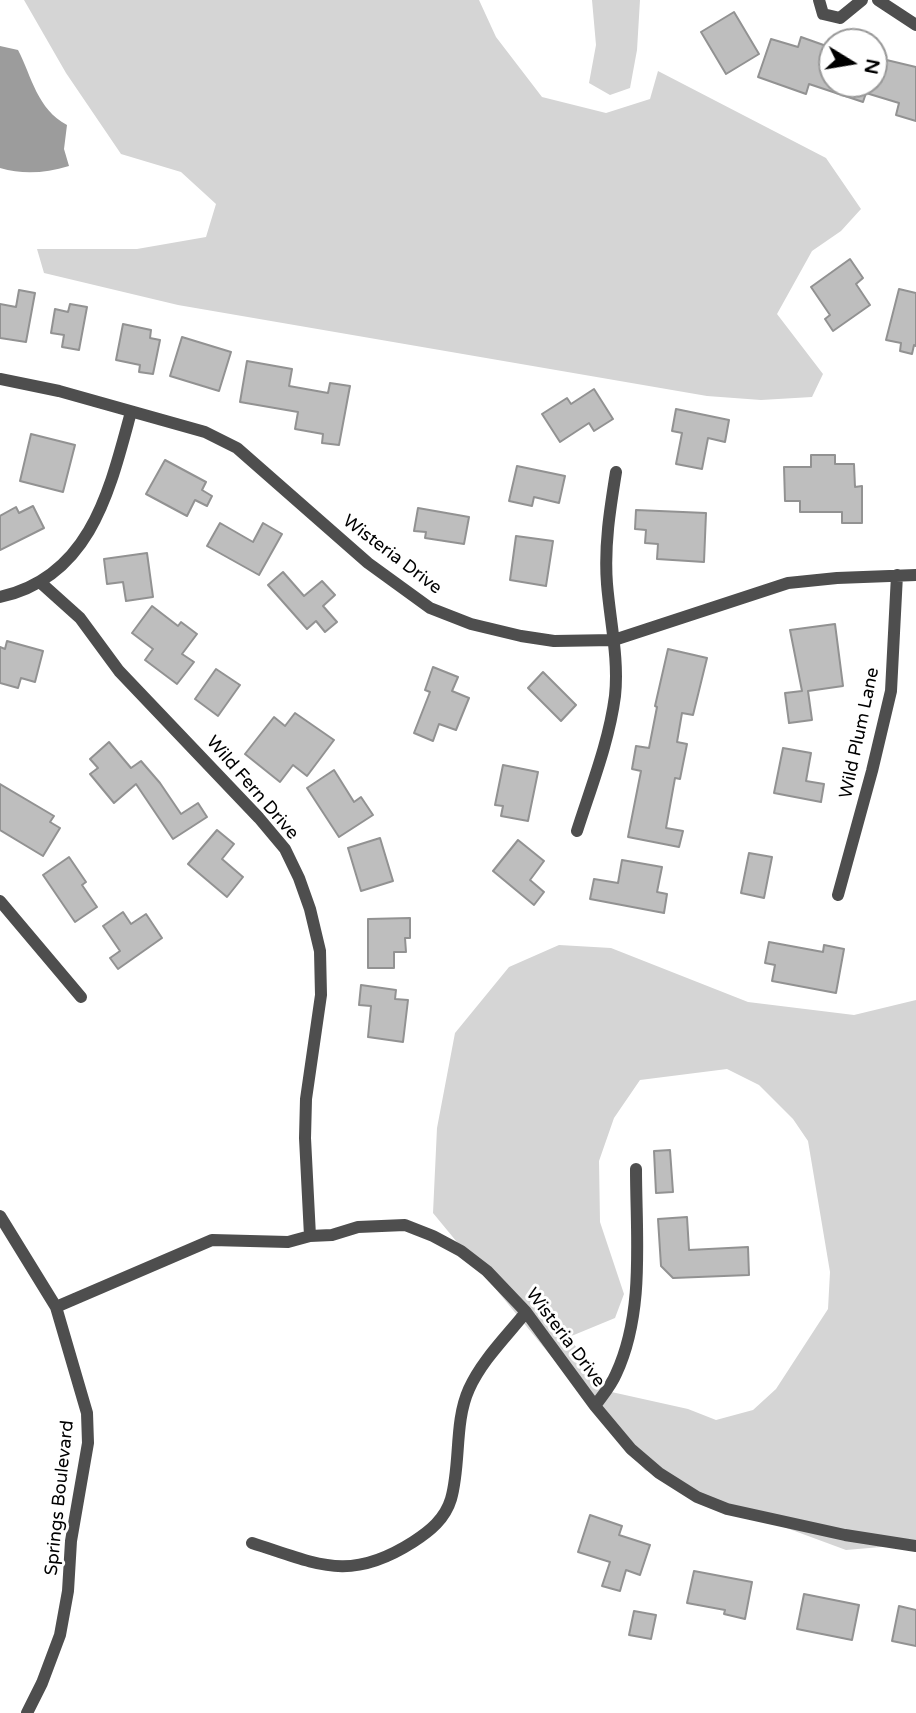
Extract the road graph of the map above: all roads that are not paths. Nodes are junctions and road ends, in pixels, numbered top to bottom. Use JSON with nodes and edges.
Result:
{"nodes":[{"id":1,"x":820,"y":0,"type":"edge"},
{"id":2,"x":862,"y":0,"type":"edge"},
{"id":3,"x":878,"y":0,"type":"edge"},
{"id":4,"x":916,"y":25,"type":"edge"},
{"id":5,"x":0,"y":379,"type":"edge"},
{"id":6,"x":131,"y":412,"type":"junction"},
{"id":7,"x":616,"y":472,"type":"dead end"},
{"id":8,"x":897,"y":575,"type":"junction"},
{"id":9,"x":916,"y":575,"type":"edge"},
{"id":10,"x":41,"y":583,"type":"junction"},
{"id":11,"x":0,"y":597,"type":"edge"},
{"id":12,"x":614,"y":640,"type":"junction"},
{"id":13,"x":577,"y":831,"type":"dead end"},
{"id":14,"x":838,"y":895,"type":"dead end"},
{"id":15,"x":0,"y":901,"type":"edge"},
{"id":16,"x":81,"y":997,"type":"dead end"},
{"id":17,"x":636,"y":1169,"type":"dead end"},
{"id":18,"x":0,"y":1216,"type":"edge"},
{"id":19,"x":310,"y":1236,"type":"junction"},
{"id":20,"x":56,"y":1307,"type":"junction"},
{"id":21,"x":526,"y":1312,"type":"junction"},
{"id":22,"x":595,"y":1406,"type":"junction"},
{"id":23,"x":252,"y":1543,"type":"dead end"},
{"id":24,"x":916,"y":1546,"type":"edge"},
{"id":25,"x":27,"y":1713,"type":"edge"}],
"edges":[{"from":1,"to":2,"type":"street"},
{"from":3,"to":4,"type":"street"},
{"from":5,"to":6,"type":"street","name":"Wisteria Drive"},
{"from":6,"to":10,"type":"street"},
{"from":6,"to":12,"type":"street","name":"Wisteria Drive"},
{"from":7,"to":12,"type":"street"},
{"from":8,"to":9,"type":"street","name":"Wisteria Drive"},
{"from":8,"to":12,"type":"street","name":"Wisteria Drive"},
{"from":8,"to":14,"type":"street","name":"Wild Plum Lane"},
{"from":10,"to":11,"type":"street"},
{"from":10,"to":19,"type":"street","name":"Wild Fern Drive"},
{"from":12,"to":13,"type":"street"},
{"from":15,"to":16,"type":"street"},
{"from":17,"to":22,"type":"street"},
{"from":18,"to":20,"type":"street","name":"Springs Boulevard"},
{"from":19,"to":20,"type":"street","name":"Wisteria Drive"},
{"from":19,"to":21,"type":"street","name":"Wisteria Drive"},
{"from":20,"to":25,"type":"street","name":"Springs Boulevard"},
{"from":21,"to":22,"type":"street","name":"Wisteria Drive"},
{"from":21,"to":23,"type":"street"},
{"from":22,"to":24,"type":"street","name":"Wisteria Drive"}]}
